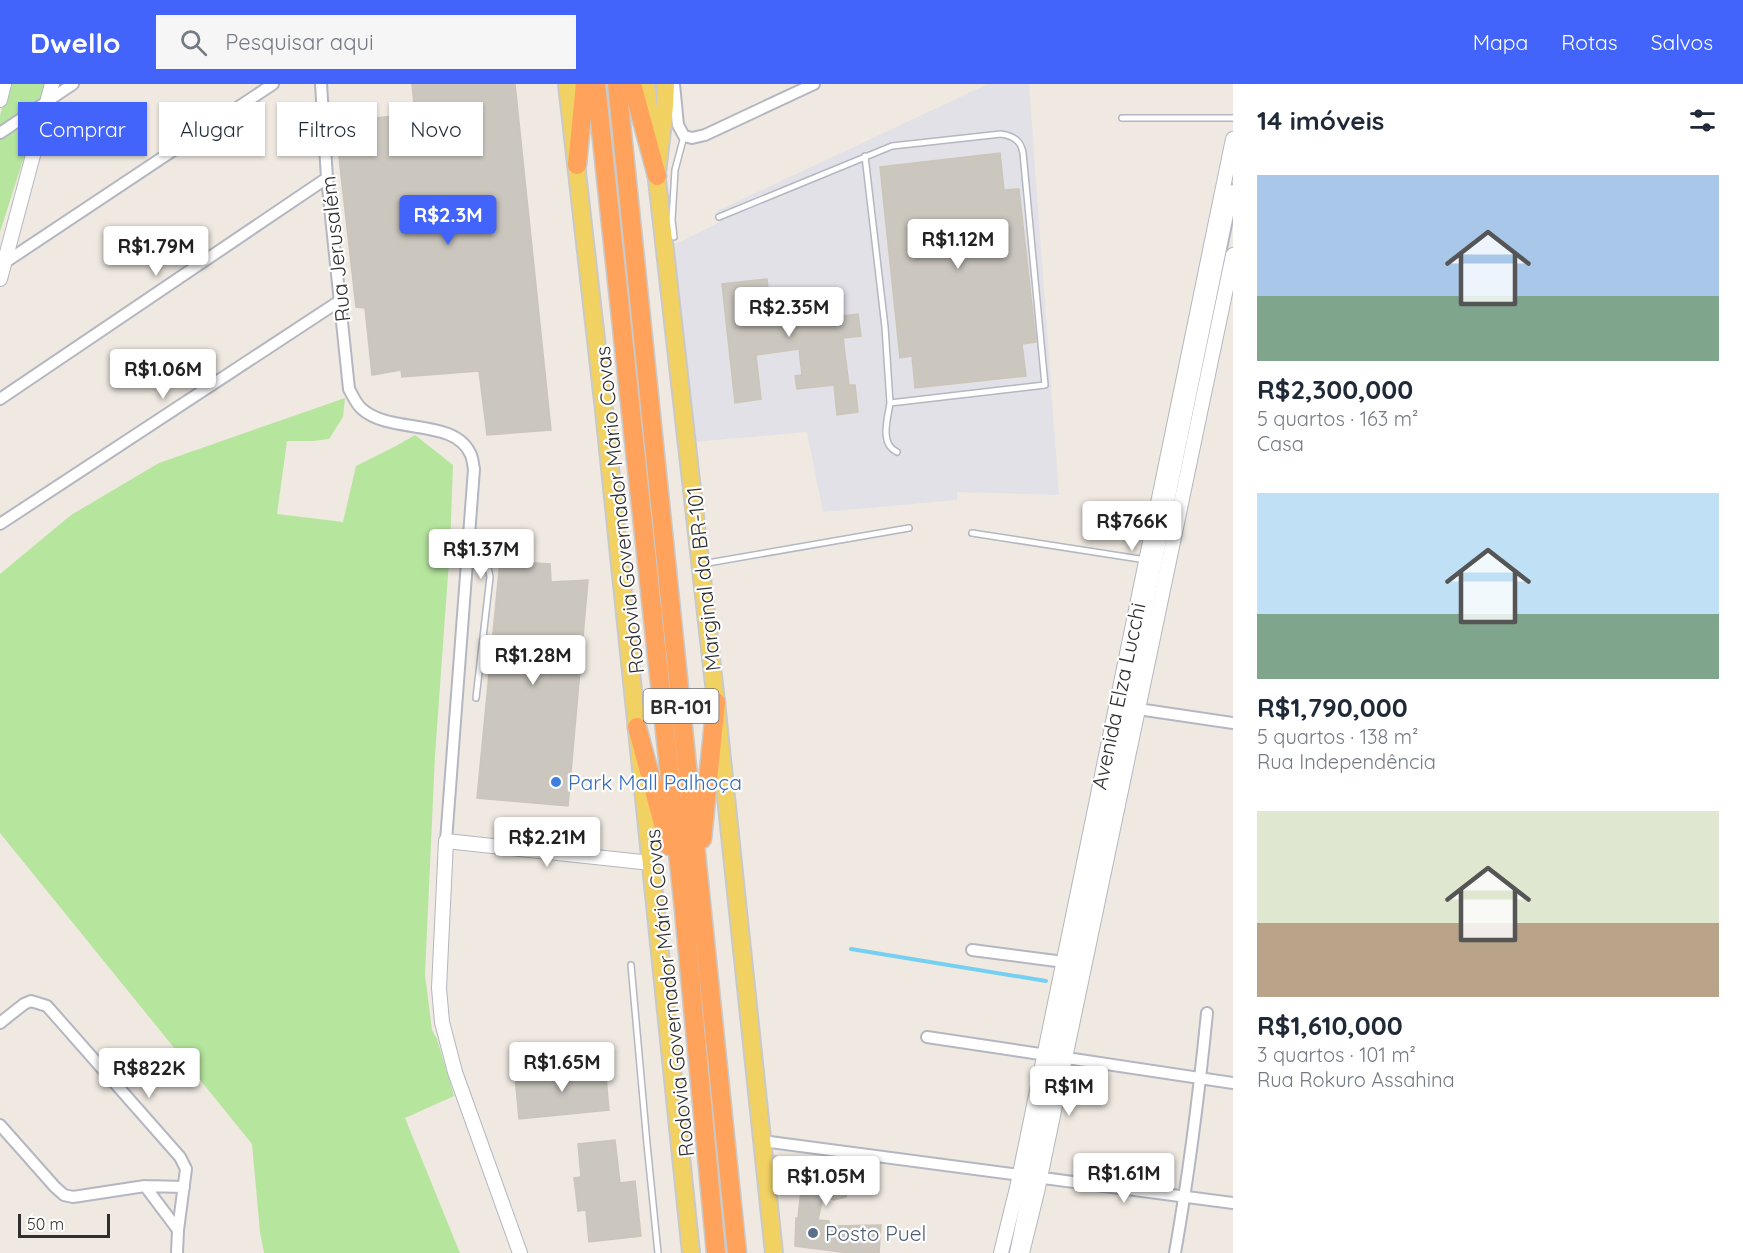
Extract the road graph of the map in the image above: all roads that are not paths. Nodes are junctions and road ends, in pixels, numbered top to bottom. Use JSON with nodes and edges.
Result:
{"nodes":[{"id":1,"x":4,"y":84,"type":"edge"},
{"id":2,"x":52,"y":84,"type":"edge"},
{"id":3,"x":73,"y":84,"type":"edge"},
{"id":4,"x":273,"y":84,"type":"edge"},
{"id":5,"x":321,"y":84,"type":"edge"},
{"id":6,"x":567,"y":84,"type":"edge"},
{"id":7,"x":585,"y":84,"type":"edge"},
{"id":8,"x":596,"y":84,"type":"edge"},
{"id":9,"x":617,"y":84,"type":"edge"},
{"id":10,"x":632,"y":84,"type":"edge"},
{"id":11,"x":646,"y":84,"type":"edge"},
{"id":12,"x":666,"y":84,"type":"edge"},
{"id":13,"x":674,"y":84,"type":"edge"},
{"id":14,"x":814,"y":84,"type":"edge"},
{"id":15,"x":0,"y":100,"type":"edge"},
{"id":16,"x":47,"y":101,"type":"junction"},
{"id":17,"x":1122,"y":118,"type":"dead end"},
{"id":18,"x":1233,"y":118,"type":"edge"},
{"id":19,"x":0,"y":133,"type":"edge"},
{"id":20,"x":684,"y":136,"type":"junction"},
{"id":21,"x":1233,"y":139,"type":"edge"},
{"id":22,"x":865,"y":156,"type":"junction"},
{"id":23,"x":577,"y":165,"type":"junction"},
{"id":24,"x":657,"y":176,"type":"junction"},
{"id":25,"x":327,"y":178,"type":"junction"},
{"id":26,"x":1233,"y":190,"type":"edge"},
{"id":27,"x":719,"y":217,"type":"dead end"},
{"id":28,"x":674,"y":237,"type":"dead end"},
{"id":29,"x":1233,"y":255,"type":"edge"},
{"id":30,"x":2,"y":265,"type":"edge"},
{"id":31,"x":1231,"y":275,"type":"edge"},
{"id":32,"x":0,"y":279,"type":"edge"},
{"id":33,"x":341,"y":300,"type":"junction"},
{"id":34,"x":0,"y":399,"type":"edge"},
{"id":35,"x":890,"y":403,"type":"junction"},
{"id":36,"x":1184,"y":436,"type":"junction"},
{"id":37,"x":897,"y":452,"type":"dead end"},
{"id":38,"x":0,"y":524,"type":"edge"},
{"id":39,"x":909,"y":528,"type":"dead end"},
{"id":40,"x":972,"y":533,"type":"dead end"},
{"id":41,"x":468,"y":560,"type":"junction"},
{"id":42,"x":1146,"y":561,"type":"junction"},
{"id":43,"x":701,"y":564,"type":"junction"},
{"id":44,"x":476,"y":698,"type":"dead end"},
{"id":45,"x":716,"y":702,"type":"junction"},
{"id":46,"x":1138,"y":709,"type":"junction"},
{"id":47,"x":1233,"y":723,"type":"edge"},
{"id":48,"x":636,"y":727,"type":"junction"},
{"id":49,"x":446,"y":841,"type":"junction"},
{"id":50,"x":651,"y":863,"type":"junction"},
{"id":51,"x":698,"y":877,"type":"junction"},
{"id":52,"x":683,"y":900,"type":"junction"},
{"id":53,"x":972,"y":950,"type":"dead end"},
{"id":54,"x":1064,"y":962,"type":"junction"},
{"id":55,"x":631,"y":965,"type":"dead end"},
{"id":56,"x":1207,"y":1013,"type":"dead end"},
{"id":57,"x":0,"y":1023,"type":"edge"},
{"id":58,"x":927,"y":1037,"type":"dead end"},
{"id":59,"x":1055,"y":1056,"type":"junction"},
{"id":60,"x":1201,"y":1078,"type":"junction"},
{"id":61,"x":1233,"y":1083,"type":"edge"},
{"id":62,"x":0,"y":1125,"type":"edge"},
{"id":63,"x":762,"y":1141,"type":"junction"},
{"id":64,"x":1030,"y":1177,"type":"junction"},
{"id":65,"x":145,"y":1186,"type":"junction"},
{"id":66,"x":184,"y":1187,"type":"junction"},
{"id":67,"x":1184,"y":1197,"type":"junction"},
{"id":68,"x":1233,"y":1203,"type":"edge"},
{"id":69,"x":178,"y":1230,"type":"junction"},
{"id":70,"x":177,"y":1253,"type":"edge"},
{"id":71,"x":520,"y":1253,"type":"edge"},
{"id":72,"x":658,"y":1253,"type":"edge"},
{"id":73,"x":691,"y":1253,"type":"edge"},
{"id":74,"x":716,"y":1253,"type":"edge"},
{"id":75,"x":737,"y":1253,"type":"edge"},
{"id":76,"x":774,"y":1253,"type":"edge"},
{"id":77,"x":1001,"y":1253,"type":"edge"},
{"id":78,"x":1015,"y":1253,"type":"edge"},
{"id":79,"x":1022,"y":1253,"type":"edge"},
{"id":80,"x":1175,"y":1253,"type":"edge"}],
"edges":[{"from":1,"to":15,"type":"main road"},
{"from":2,"to":16,"type":"main road"},
{"from":3,"to":16,"type":"street"},
{"from":4,"to":30,"type":"street"},
{"from":5,"to":25,"type":"street","name":"Rua Jerusalém"},
{"from":6,"to":23,"type":"main road"},
{"from":7,"to":23,"type":"highway"},
{"from":8,"to":52,"type":"highway","name":"Rodovia Governador Mário Covas","number":"BR-101"},
{"from":9,"to":51,"type":"highway","name":"Rodovia Governador Mário Covas","number":"BR-101"},
{"from":10,"to":24,"type":"highway"},
{"from":11,"to":24,"type":"main road","name":"Marginal da BR-101"},
{"from":12,"to":24,"type":"main road"},
{"from":13,"to":20,"type":"street"},
{"from":14,"to":20,"type":"street"},
{"from":16,"to":19,"type":"street"},
{"from":16,"to":30,"type":"main road"},
{"from":17,"to":18,"type":"lane"},
{"from":20,"to":28,"type":"lane"},
{"from":21,"to":36,"type":"main road","name":"Avenida Elza Lucchi"},
{"from":22,"to":27,"type":"lane"},
{"from":22,"to":35,"type":"lane"},
{"from":22,"to":35,"type":"lane"},
{"from":23,"to":48,"type":"main road"},
{"from":24,"to":43,"type":"main road","name":"Marginal da BR-101"},
{"from":25,"to":33,"type":"street","name":"Rua Jerusalém"},
{"from":25,"to":34,"type":"street"},
{"from":26,"to":36,"type":"street"},
{"from":29,"to":31,"type":"main road","name":"Avenida Elza Lucchi"},
{"from":30,"to":32,"type":"main road"},
{"from":31,"to":36,"type":"main road","name":"Avenida Elza Lucchi"},
{"from":33,"to":38,"type":"street"},
{"from":33,"to":41,"type":"street","name":"Rua Jerusalém"},
{"from":35,"to":37,"type":"lane"},
{"from":36,"to":42,"type":"main road","name":"Avenida Elza Lucchi"},
{"from":36,"to":46,"type":"main road","name":"Avenida Elza Lucchi"},
{"from":36,"to":59,"type":"street"},
{"from":39,"to":43,"type":"lane"},
{"from":40,"to":42,"type":"lane"},
{"from":41,"to":44,"type":"lane"},
{"from":41,"to":49,"type":"street"},
{"from":42,"to":54,"type":"main road","name":"Avenida Elza Lucchi"},
{"from":43,"to":45,"type":"main road","name":"Marginal da BR-101"},
{"from":45,"to":51,"type":"highway"},
{"from":45,"to":63,"type":"main road","name":"Marginal da BR-101"},
{"from":46,"to":47,"type":"street"},
{"from":46,"to":59,"type":"main road","name":"Avenida Elza Lucchi"},
{"from":48,"to":50,"type":"main road"},
{"from":48,"to":52,"type":"highway"},
{"from":49,"to":50,"type":"main road"},
{"from":49,"to":71,"type":"main road"},
{"from":50,"to":73,"type":"main road"},
{"from":51,"to":75,"type":"highway","name":"Rodovia Governador Mário Covas","number":"BR-101"},
{"from":52,"to":74,"type":"highway","name":"Rodovia Governador Mário Covas","number":"BR-101"},
{"from":53,"to":54,"type":"street"},
{"from":54,"to":59,"type":"main road","name":"Avenida Elza Lucchi"},
{"from":55,"to":72,"type":"lane"},
{"from":56,"to":60,"type":"street"},
{"from":57,"to":66,"type":"street"},
{"from":58,"to":59,"type":"street"},
{"from":59,"to":60,"type":"street"},
{"from":59,"to":64,"type":"main road","name":"Avenida Elza Lucchi"},
{"from":59,"to":64,"type":"main road","name":"Avenida Elza Lucchi"},
{"from":60,"to":61,"type":"street"},
{"from":60,"to":67,"type":"street"},
{"from":62,"to":65,"type":"street"},
{"from":63,"to":64,"type":"street"},
{"from":63,"to":76,"type":"main road","name":"Marginal da BR-101"},
{"from":64,"to":67,"type":"street"},
{"from":64,"to":77,"type":"main road","name":"Avenida Elza Lucchi"},
{"from":64,"to":78,"type":"street"},
{"from":64,"to":79,"type":"main road","name":"Avenida Elza Lucchi"},
{"from":65,"to":66,"type":"street"},
{"from":65,"to":69,"type":"street"},
{"from":66,"to":69,"type":"street"},
{"from":67,"to":68,"type":"street"},
{"from":67,"to":80,"type":"street"},
{"from":69,"to":70,"type":"street"}]}
